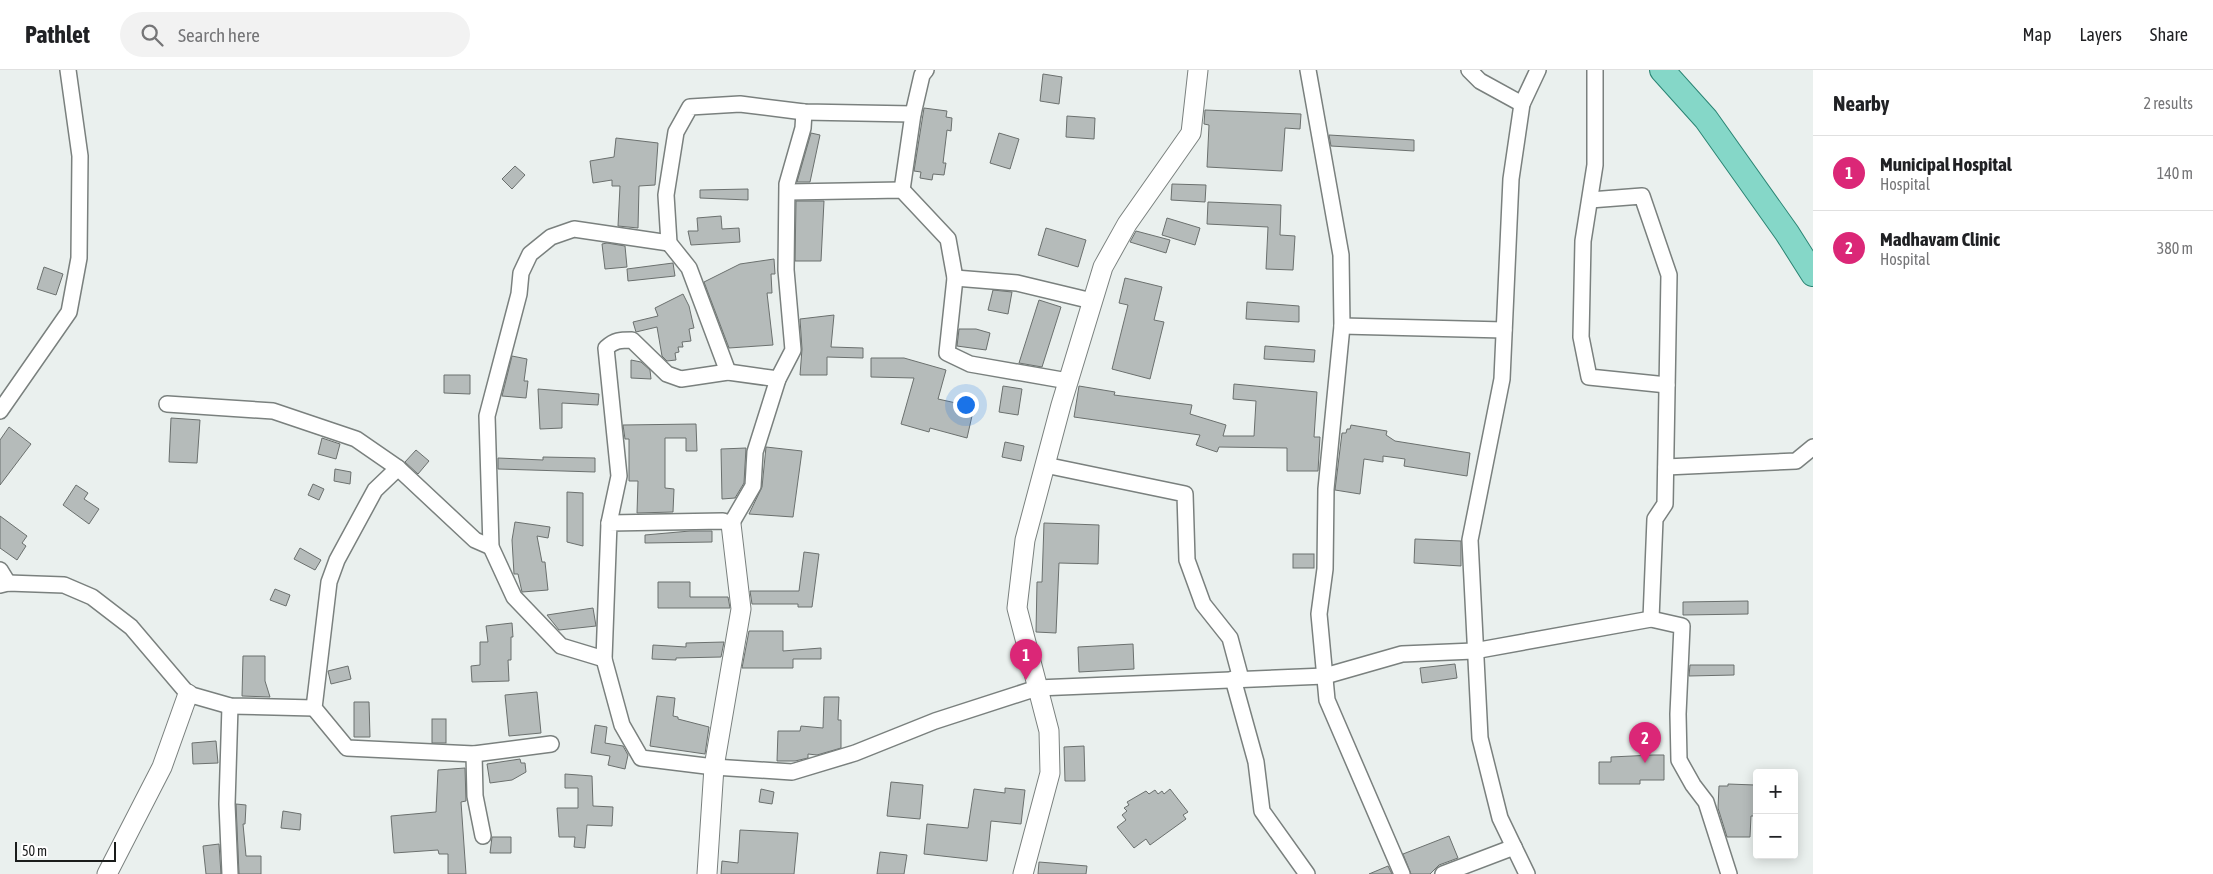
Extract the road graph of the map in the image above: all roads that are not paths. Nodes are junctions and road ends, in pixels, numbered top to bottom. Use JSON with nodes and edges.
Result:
{"nodes":[{"id":1,"x":68,"y":70,"type":"edge"},
{"id":2,"x":926,"y":70,"type":"edge"},
{"id":3,"x":1198,"y":70,"type":"edge"},
{"id":4,"x":1308,"y":70,"type":"edge"},
{"id":5,"x":1469,"y":70,"type":"edge"},
{"id":6,"x":1538,"y":70,"type":"edge"},
{"id":7,"x":1595,"y":70,"type":"edge"},
{"id":8,"x":1662,"y":70,"type":"edge"},
{"id":9,"x":1522,"y":104,"type":"junction"},
{"id":10,"x":804,"y":112,"type":"junction"},
{"id":11,"x":912,"y":114,"type":"junction"},
{"id":12,"x":902,"y":190,"type":"junction"},
{"id":13,"x":788,"y":192,"type":"junction"},
{"id":14,"x":1590,"y":200,"type":"junction"},
{"id":15,"x":669,"y":244,"type":"junction"},
{"id":16,"x":1813,"y":274,"type":"edge"},
{"id":17,"x":954,"y":278,"type":"junction"},
{"id":18,"x":1092,"y":301,"type":"junction"},
{"id":19,"x":1342,"y":326,"type":"junction"},
{"id":20,"x":1504,"y":330,"type":"junction"},
{"id":21,"x":728,"y":372,"type":"junction"},
{"id":22,"x":778,"y":380,"type":"junction"},
{"id":23,"x":1068,"y":381,"type":"junction"},
{"id":24,"x":1667,"y":385,"type":"junction"},
{"id":25,"x":167,"y":404,"type":"dead end"},
{"id":26,"x":0,"y":411,"type":"edge"},
{"id":27,"x":1813,"y":447,"type":"edge"},
{"id":28,"x":1045,"y":465,"type":"junction"},
{"id":29,"x":1666,"y":467,"type":"junction"},
{"id":30,"x":398,"y":468,"type":"junction"},
{"id":31,"x":609,"y":523,"type":"junction"},
{"id":32,"x":730,"y":524,"type":"junction"},
{"id":33,"x":491,"y":547,"type":"junction"},
{"id":34,"x":0,"y":570,"type":"edge"},
{"id":35,"x":4,"y":584,"type":"edge"},
{"id":36,"x":1651,"y":619,"type":"junction"},
{"id":37,"x":1474,"y":651,"type":"junction"},
{"id":38,"x":604,"y":659,"type":"junction"},
{"id":39,"x":1325,"y":676,"type":"junction"},
{"id":40,"x":1237,"y":679,"type":"junction"},
{"id":41,"x":1037,"y":688,"type":"junction"},
{"id":42,"x":188,"y":694,"type":"junction"},
{"id":43,"x":230,"y":706,"type":"junction"},
{"id":44,"x":314,"y":708,"type":"junction"},
{"id":45,"x":551,"y":744,"type":"dead end"},
{"id":46,"x":474,"y":754,"type":"junction"},
{"id":47,"x":714,"y":767,"type":"junction"},
{"id":48,"x":483,"y":836,"type":"dead end"},
{"id":49,"x":1514,"y":847,"type":"junction"},
{"id":50,"x":107,"y":874,"type":"edge"},
{"id":51,"x":230,"y":874,"type":"edge"},
{"id":52,"x":707,"y":874,"type":"edge"},
{"id":53,"x":1023,"y":874,"type":"edge"},
{"id":54,"x":1307,"y":874,"type":"edge"},
{"id":55,"x":1402,"y":874,"type":"edge"},
{"id":56,"x":1443,"y":874,"type":"edge"},
{"id":57,"x":1527,"y":874,"type":"edge"},
{"id":58,"x":1729,"y":874,"type":"edge"}],
"edges":[{"from":1,"to":26,"type":"street"},
{"from":2,"to":11,"type":"street"},
{"from":3,"to":18,"type":"street"},
{"from":4,"to":19,"type":"street"},
{"from":5,"to":9,"type":"street"},
{"from":6,"to":9,"type":"street"},
{"from":7,"to":14,"type":"street"},
{"from":8,"to":16,"type":"main road"},
{"from":9,"to":20,"type":"street"},
{"from":10,"to":11,"type":"street"},
{"from":10,"to":13,"type":"street"},
{"from":10,"to":15,"type":"street"},
{"from":11,"to":12,"type":"street"},
{"from":12,"to":13,"type":"street"},
{"from":12,"to":17,"type":"street"},
{"from":13,"to":22,"type":"street"},
{"from":14,"to":24,"type":"street"},
{"from":14,"to":24,"type":"street"},
{"from":15,"to":21,"type":"street"},
{"from":15,"to":33,"type":"street"},
{"from":17,"to":18,"type":"street"},
{"from":17,"to":23,"type":"street"},
{"from":18,"to":23,"type":"street"},
{"from":19,"to":20,"type":"street"},
{"from":19,"to":39,"type":"street"},
{"from":20,"to":37,"type":"street"},
{"from":21,"to":22,"type":"street"},
{"from":21,"to":31,"type":"street"},
{"from":22,"to":32,"type":"street"},
{"from":23,"to":28,"type":"street"},
{"from":24,"to":29,"type":"street"},
{"from":25,"to":30,"type":"street"},
{"from":27,"to":29,"type":"street"},
{"from":28,"to":40,"type":"street"},
{"from":28,"to":41,"type":"street"},
{"from":29,"to":36,"type":"street"},
{"from":30,"to":33,"type":"street"},
{"from":30,"to":44,"type":"street"},
{"from":31,"to":32,"type":"street"},
{"from":31,"to":38,"type":"street"},
{"from":32,"to":47,"type":"street"},
{"from":33,"to":38,"type":"street"},
{"from":34,"to":35,"type":"street"},
{"from":35,"to":42,"type":"street"},
{"from":36,"to":37,"type":"street"},
{"from":36,"to":58,"type":"street"},
{"from":37,"to":39,"type":"street"},
{"from":37,"to":49,"type":"street"},
{"from":38,"to":47,"type":"street"},
{"from":39,"to":40,"type":"street"},
{"from":39,"to":55,"type":"street"},
{"from":40,"to":41,"type":"street"},
{"from":40,"to":54,"type":"street"},
{"from":41,"to":47,"type":"street"},
{"from":41,"to":53,"type":"street"},
{"from":42,"to":43,"type":"street"},
{"from":42,"to":50,"type":"street"},
{"from":43,"to":44,"type":"street"},
{"from":43,"to":51,"type":"street"},
{"from":44,"to":46,"type":"street"},
{"from":45,"to":46,"type":"street"},
{"from":46,"to":48,"type":"street"},
{"from":47,"to":52,"type":"street"},
{"from":49,"to":56,"type":"street"},
{"from":49,"to":57,"type":"street"}]}
